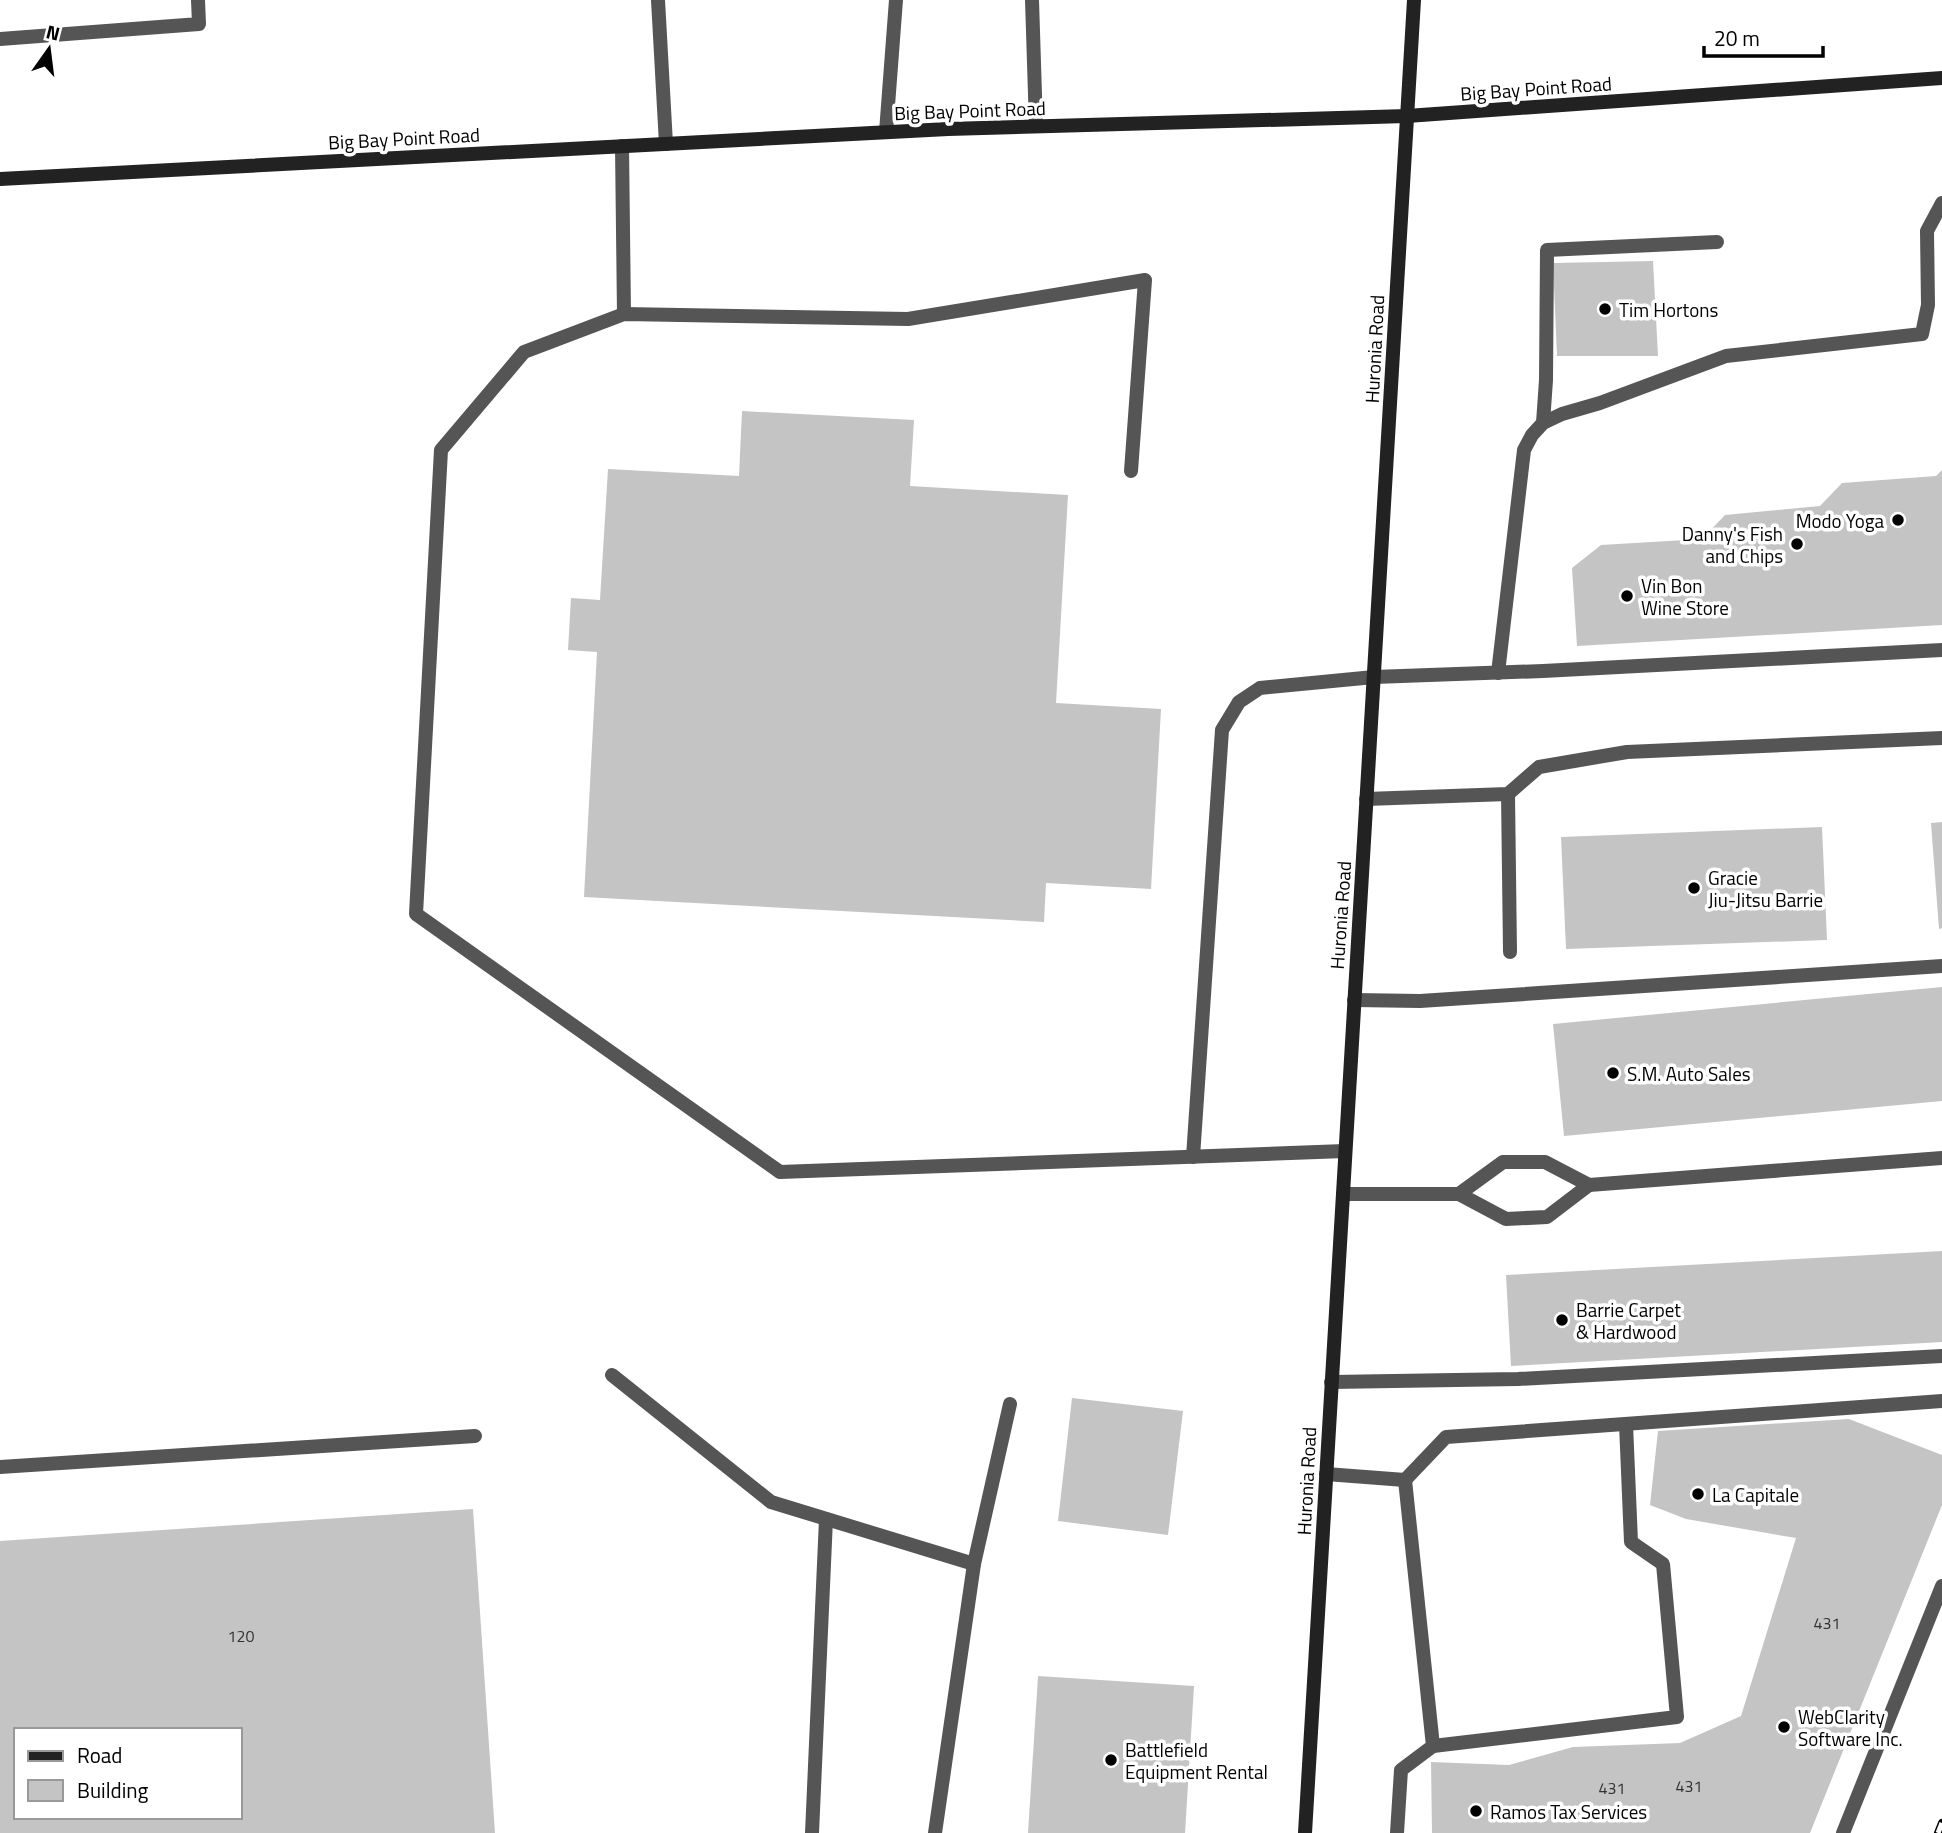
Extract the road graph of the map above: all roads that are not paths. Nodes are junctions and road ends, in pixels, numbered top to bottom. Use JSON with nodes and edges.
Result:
{"nodes":[{"id":1,"x":198,"y":0,"type":"edge"},
{"id":2,"x":658,"y":0,"type":"edge"},
{"id":3,"x":895,"y":0,"type":"edge"},
{"id":4,"x":1032,"y":0,"type":"edge"},
{"id":5,"x":1414,"y":0,"type":"edge"},
{"id":6,"x":0,"y":39,"type":"edge"},
{"id":7,"x":1942,"y":78,"type":"edge"},
{"id":8,"x":1407,"y":116,"type":"junction"},
{"id":9,"x":1036,"y":126,"type":"junction"},
{"id":10,"x":886,"y":132,"type":"junction"},
{"id":11,"x":666,"y":144,"type":"junction"},
{"id":12,"x":622,"y":146,"type":"junction"},
{"id":13,"x":0,"y":179,"type":"edge"},
{"id":14,"x":1942,"y":204,"type":"edge"},
{"id":15,"x":1717,"y":242,"type":"dead end"},
{"id":16,"x":624,"y":314,"type":"junction"},
{"id":17,"x":1543,"y":423,"type":"junction"},
{"id":18,"x":1131,"y":471,"type":"dead end"},
{"id":19,"x":1942,"y":650,"type":"edge"},
{"id":20,"x":1498,"y":673,"type":"junction"},
{"id":21,"x":1374,"y":677,"type":"junction"},
{"id":22,"x":1942,"y":738,"type":"edge"},
{"id":23,"x":1508,"y":794,"type":"junction"},
{"id":24,"x":1366,"y":799,"type":"junction"},
{"id":25,"x":1510,"y":953,"type":"dead end"},
{"id":26,"x":1942,"y":966,"type":"edge"},
{"id":27,"x":1354,"y":1000,"type":"junction"},
{"id":28,"x":1345,"y":1151,"type":"junction"},
{"id":29,"x":1193,"y":1157,"type":"junction"},
{"id":30,"x":1942,"y":1158,"type":"edge"},
{"id":31,"x":1588,"y":1185,"type":"junction"},
{"id":32,"x":1343,"y":1194,"type":"junction"},
{"id":33,"x":1459,"y":1194,"type":"junction"},
{"id":34,"x":1942,"y":1356,"type":"edge"},
{"id":35,"x":611,"y":1375,"type":"dead end"},
{"id":36,"x":1331,"y":1382,"type":"junction"},
{"id":37,"x":1942,"y":1401,"type":"edge"},
{"id":38,"x":1010,"y":1404,"type":"dead end"},
{"id":39,"x":1626,"y":1424,"type":"junction"},
{"id":40,"x":475,"y":1436,"type":"dead end"},
{"id":41,"x":0,"y":1467,"type":"edge"},
{"id":42,"x":1326,"y":1474,"type":"junction"},
{"id":43,"x":1405,"y":1480,"type":"junction"},
{"id":44,"x":826,"y":1519,"type":"junction"},
{"id":45,"x":974,"y":1564,"type":"junction"},
{"id":46,"x":1942,"y":1586,"type":"edge"},
{"id":47,"x":1433,"y":1746,"type":"junction"},
{"id":48,"x":812,"y":1833,"type":"edge"},
{"id":49,"x":935,"y":1833,"type":"edge"},
{"id":50,"x":1304,"y":1833,"type":"edge"},
{"id":51,"x":1397,"y":1833,"type":"edge"},
{"id":52,"x":1843,"y":1833,"type":"edge"}],
"edges":[{"from":1,"to":6,"type":"lane"},
{"from":2,"to":11,"type":"lane"},
{"from":3,"to":10,"type":"lane"},
{"from":4,"to":9,"type":"lane"},
{"from":5,"to":8,"type":"street","name":"Huronia Road"},
{"from":7,"to":8,"type":"street","name":"Big Bay Point Road"},
{"from":8,"to":9,"type":"street","name":"Big Bay Point Road"},
{"from":8,"to":21,"type":"street","name":"Huronia Road"},
{"from":9,"to":10,"type":"street","name":"Big Bay Point Road"},
{"from":10,"to":11,"type":"street","name":"Big Bay Point Road"},
{"from":11,"to":12,"type":"street","name":"Big Bay Point Road"},
{"from":12,"to":13,"type":"street","name":"Big Bay Point Road"},
{"from":12,"to":16,"type":"lane"},
{"from":14,"to":17,"type":"lane"},
{"from":15,"to":17,"type":"lane"},
{"from":16,"to":18,"type":"lane"},
{"from":16,"to":29,"type":"lane"},
{"from":17,"to":20,"type":"lane"},
{"from":19,"to":20,"type":"lane"},
{"from":20,"to":21,"type":"lane"},
{"from":21,"to":24,"type":"street","name":"Huronia Road"},
{"from":21,"to":29,"type":"lane"},
{"from":22,"to":23,"type":"lane"},
{"from":23,"to":24,"type":"lane"},
{"from":23,"to":25,"type":"lane"},
{"from":24,"to":27,"type":"street","name":"Huronia Road"},
{"from":26,"to":27,"type":"lane"},
{"from":27,"to":28,"type":"street","name":"Huronia Road"},
{"from":28,"to":29,"type":"lane"},
{"from":28,"to":32,"type":"street","name":"Huronia Road"},
{"from":30,"to":31,"type":"lane"},
{"from":31,"to":33,"type":"lane"},
{"from":31,"to":33,"type":"lane"},
{"from":32,"to":33,"type":"lane"},
{"from":32,"to":36,"type":"street","name":"Huronia Road"},
{"from":34,"to":36,"type":"lane"},
{"from":35,"to":44,"type":"lane"},
{"from":36,"to":42,"type":"street","name":"Huronia Road"},
{"from":37,"to":39,"type":"lane"},
{"from":38,"to":45,"type":"lane"},
{"from":39,"to":43,"type":"lane"},
{"from":39,"to":47,"type":"lane"},
{"from":40,"to":41,"type":"lane"},
{"from":42,"to":43,"type":"lane"},
{"from":42,"to":50,"type":"street","name":"Huronia Road"},
{"from":43,"to":47,"type":"lane"},
{"from":44,"to":45,"type":"lane"},
{"from":44,"to":48,"type":"lane"},
{"from":45,"to":49,"type":"lane"},
{"from":46,"to":52,"type":"lane"},
{"from":47,"to":51,"type":"lane"}]}
